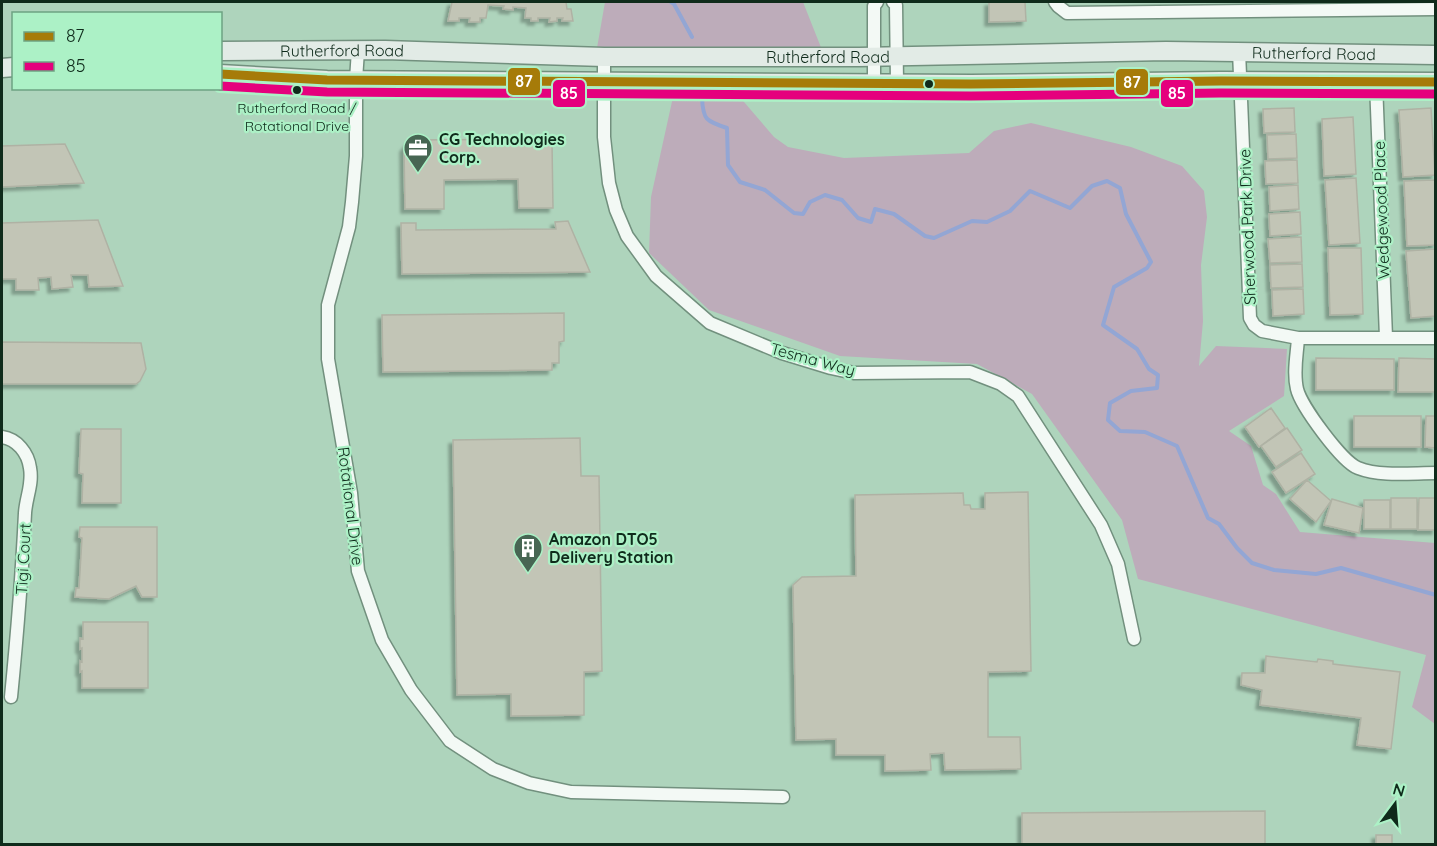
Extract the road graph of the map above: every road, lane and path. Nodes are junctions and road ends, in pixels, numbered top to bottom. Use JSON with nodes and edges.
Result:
{"nodes":[{"id":1,"x":877,"y":2,"type":"edge"},
{"id":2,"x":893,"y":2,"type":"edge"},
{"id":3,"x":1055,"y":2,"type":"edge"},
{"id":4,"x":1218,"y":6,"type":"edge"},
{"id":5,"x":1436,"y":9,"type":"edge"},
{"id":6,"x":358,"y":50,"type":"junction"},
{"id":7,"x":222,"y":51,"type":"edge"},
{"id":8,"x":1239,"y":51,"type":"junction"},
{"id":9,"x":1436,"y":54,"type":"edge"},
{"id":10,"x":874,"y":56,"type":"junction"},
{"id":11,"x":897,"y":56,"type":"junction"},
{"id":12,"x":604,"y":57,"type":"junction"},
{"id":13,"x":222,"y":74,"type":"edge"},
{"id":14,"x":356,"y":80,"type":"junction"},
{"id":15,"x":604,"y":80,"type":"junction"},
{"id":16,"x":1239,"y":81,"type":"junction"},
{"id":17,"x":1436,"y":82,"type":"edge"},
{"id":18,"x":874,"y":83,"type":"junction"},
{"id":19,"x":897,"y":83,"type":"junction"},
{"id":20,"x":1376,"y":83,"type":"junction"},
{"id":21,"x":1386,"y":337,"type":"junction"},
{"id":22,"x":1298,"y":338,"type":"junction"},
{"id":23,"x":1436,"y":338,"type":"edge"},
{"id":24,"x":2,"y":437,"type":"edge"},
{"id":25,"x":1436,"y":473,"type":"edge"},
{"id":26,"x":1134,"y":639,"type":"dead end"},
{"id":27,"x":11,"y":697,"type":"dead end"},
{"id":28,"x":783,"y":797,"type":"dead end"}],
"edges":[{"from":1,"to":10,"type":"street"},
{"from":2,"to":11,"type":"street"},
{"from":3,"to":4,"type":"street"},
{"from":4,"to":5,"type":"street"},
{"from":6,"to":7,"type":"main road","name":"Rutherford Road"},
{"from":6,"to":12,"type":"main road","name":"Rutherford Road"},
{"from":6,"to":14,"type":"street","name":"Rotational Drive"},
{"from":8,"to":9,"type":"main road","name":"Rutherford Road"},
{"from":8,"to":11,"type":"main road","name":"Rutherford Road"},
{"from":8,"to":16,"type":"street","name":"Sherwood Park Drive"},
{"from":10,"to":11,"type":"main road","name":"Rutherford Road"},
{"from":10,"to":12,"type":"main road","name":"Rutherford Road"},
{"from":10,"to":18,"type":"street"},
{"from":11,"to":19,"type":"street"},
{"from":12,"to":15,"type":"street","name":"Tesma Way"},
{"from":13,"to":14,"type":"main road","name":"Rutherford Road"},
{"from":14,"to":15,"type":"main road","name":"Rutherford Road"},
{"from":14,"to":28,"type":"street","name":"Rotational Drive"},
{"from":15,"to":18,"type":"main road","name":"Rutherford Road"},
{"from":15,"to":26,"type":"street","name":"Tesma Way"},
{"from":16,"to":19,"type":"main road","name":"Rutherford Road"},
{"from":16,"to":20,"type":"main road","name":"Rutherford Road"},
{"from":16,"to":22,"type":"street","name":"Sherwood Park Drive"},
{"from":17,"to":20,"type":"main road","name":"Rutherford Road"},
{"from":18,"to":19,"type":"main road","name":"Rutherford Road"},
{"from":20,"to":21,"type":"street","name":"Wedgewood Place"},
{"from":21,"to":22,"type":"street","name":"Sherwood Park Drive"},
{"from":21,"to":23,"type":"street","name":"Sherwood Park Drive"},
{"from":22,"to":25,"type":"street"},
{"from":24,"to":27,"type":"street","name":"Tigi Court"}]}
